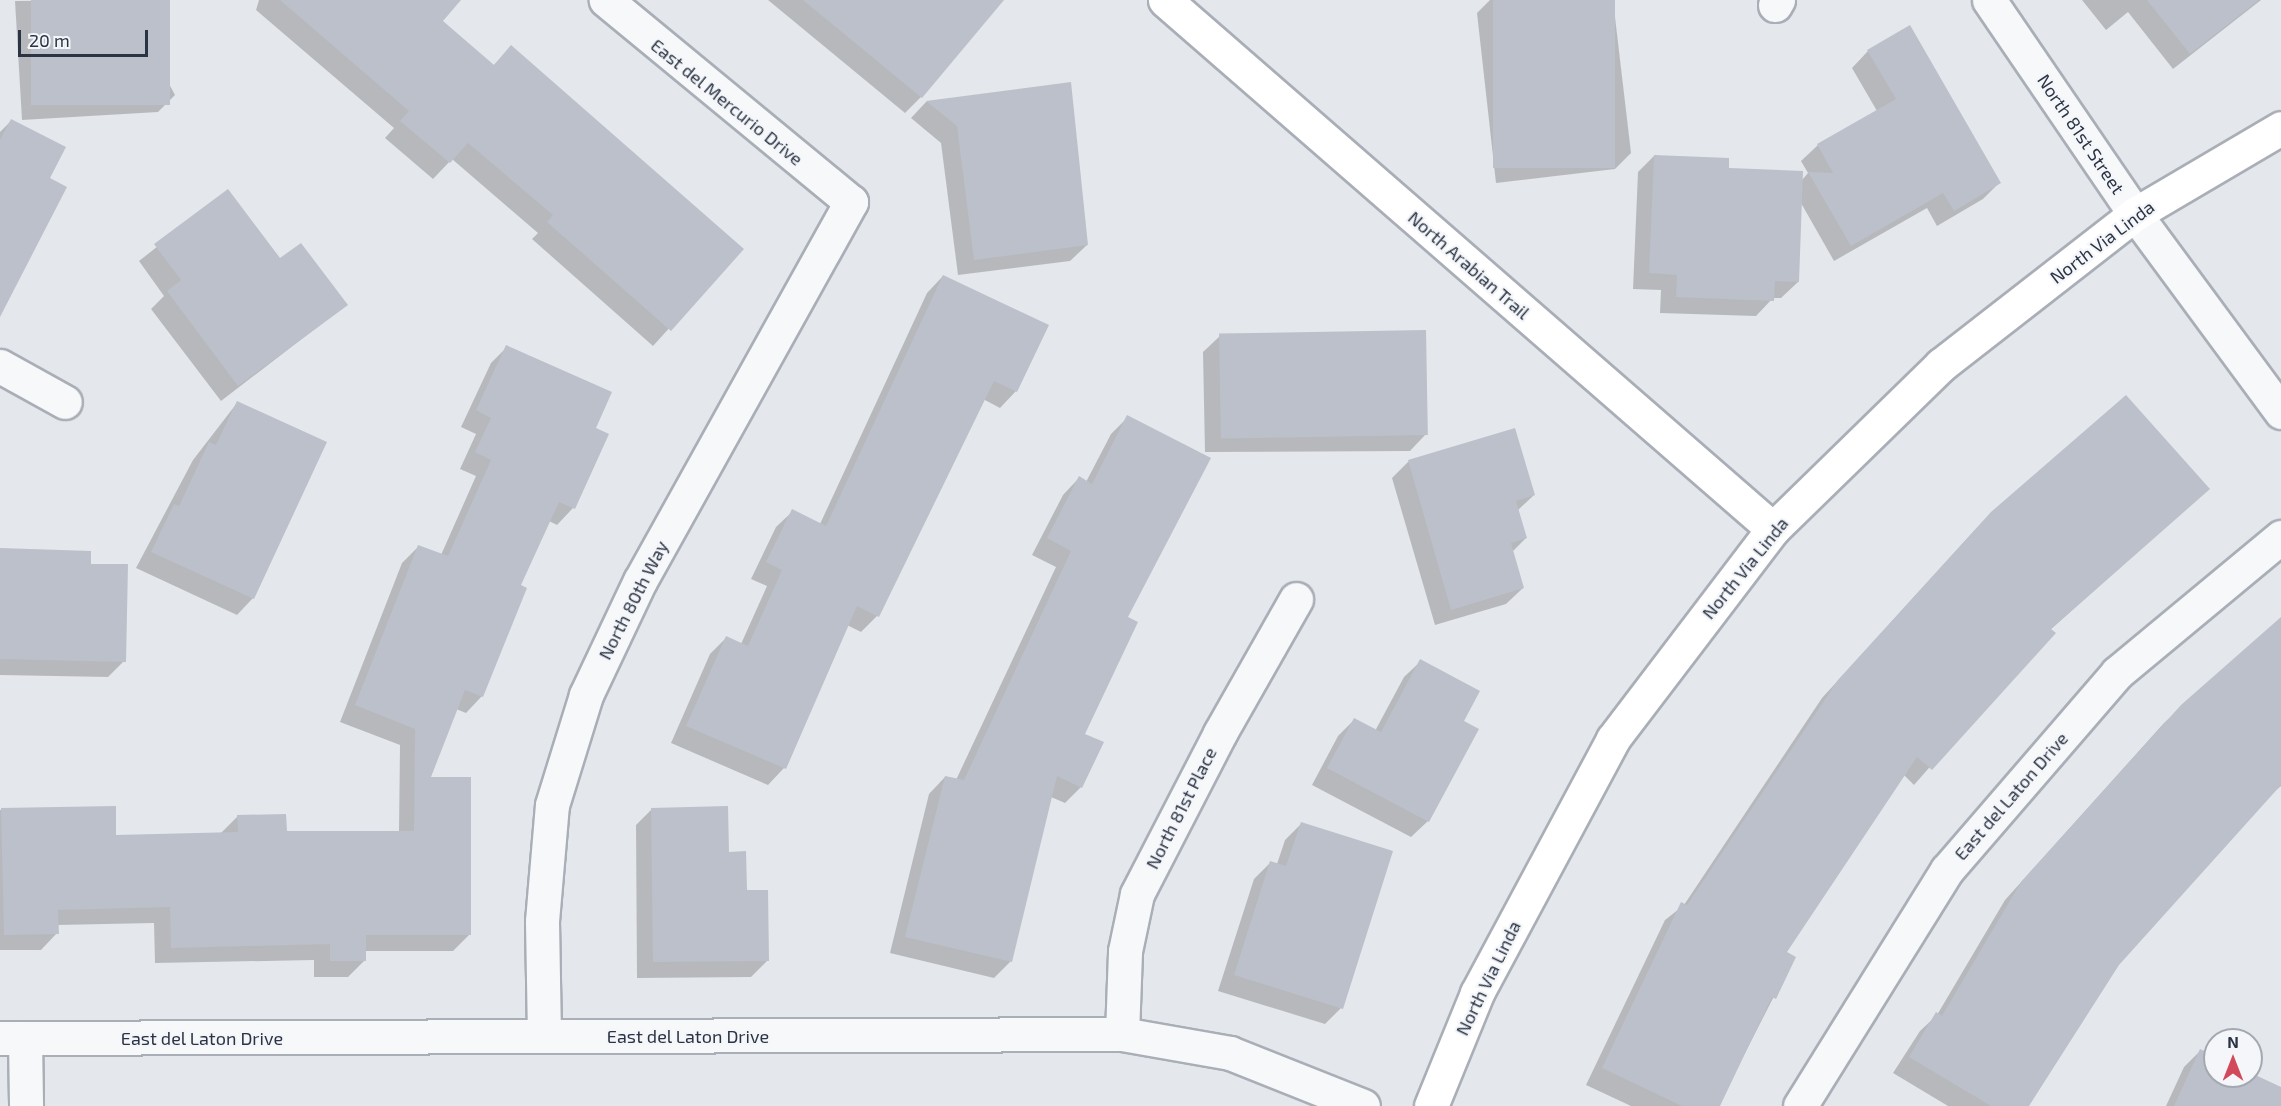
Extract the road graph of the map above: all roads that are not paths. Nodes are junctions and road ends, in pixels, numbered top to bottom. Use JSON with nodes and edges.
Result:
{"nodes":[{"id":1,"x":606,"y":0,"type":"edge"},
{"id":2,"x":1165,"y":0,"type":"edge"},
{"id":3,"x":1989,"y":0,"type":"edge"},
{"id":4,"x":2281,"y":128,"type":"edge"},
{"id":5,"x":851,"y":202,"type":"joint"},
{"id":6,"x":2135,"y":213,"type":"junction"},
{"id":7,"x":0,"y":366,"type":"edge"},
{"id":8,"x":65,"y":402,"type":"dead end"},
{"id":9,"x":2281,"y":412,"type":"edge"},
{"id":10,"x":1773,"y":530,"type":"junction"},
{"id":11,"x":2281,"y":537,"type":"edge"},
{"id":12,"x":1296,"y":599,"type":"dead end"},
{"id":13,"x":1122,"y":1034,"type":"junction"},
{"id":14,"x":544,"y":1036,"type":"junction"},
{"id":15,"x":12,"y":1039,"type":"edge"},
{"id":16,"x":26,"y":1106,"type":"edge"},
{"id":17,"x":1364,"y":1106,"type":"edge"},
{"id":18,"x":1431,"y":1106,"type":"edge"},
{"id":19,"x":1800,"y":1106,"type":"edge"}],
"edges":[{"from":1,"to":5,"type":"street","name":"East del Mercurio Drive"},
{"from":2,"to":10,"type":"street","name":"North Arabian Trail"},
{"from":3,"to":6,"type":"street","name":"North 81st Street"},
{"from":4,"to":6,"type":"street","name":"North Via Linda"},
{"from":5,"to":14,"type":"street","name":"North 80th Way"},
{"from":6,"to":9,"type":"street","name":"North 81st Street"},
{"from":6,"to":10,"type":"street","name":"North Via Linda"},
{"from":7,"to":8,"type":"street"},
{"from":10,"to":18,"type":"street","name":"North Via Linda"},
{"from":11,"to":19,"type":"street","name":"East del Laton Drive"},
{"from":12,"to":13,"type":"street","name":"North 81st Place"},
{"from":13,"to":14,"type":"street","name":"East del Laton Drive"},
{"from":13,"to":17,"type":"street","name":"East del Laton Drive"},
{"from":14,"to":15,"type":"street","name":"East del Laton Drive"},
{"from":15,"to":16,"type":"street"}]}
